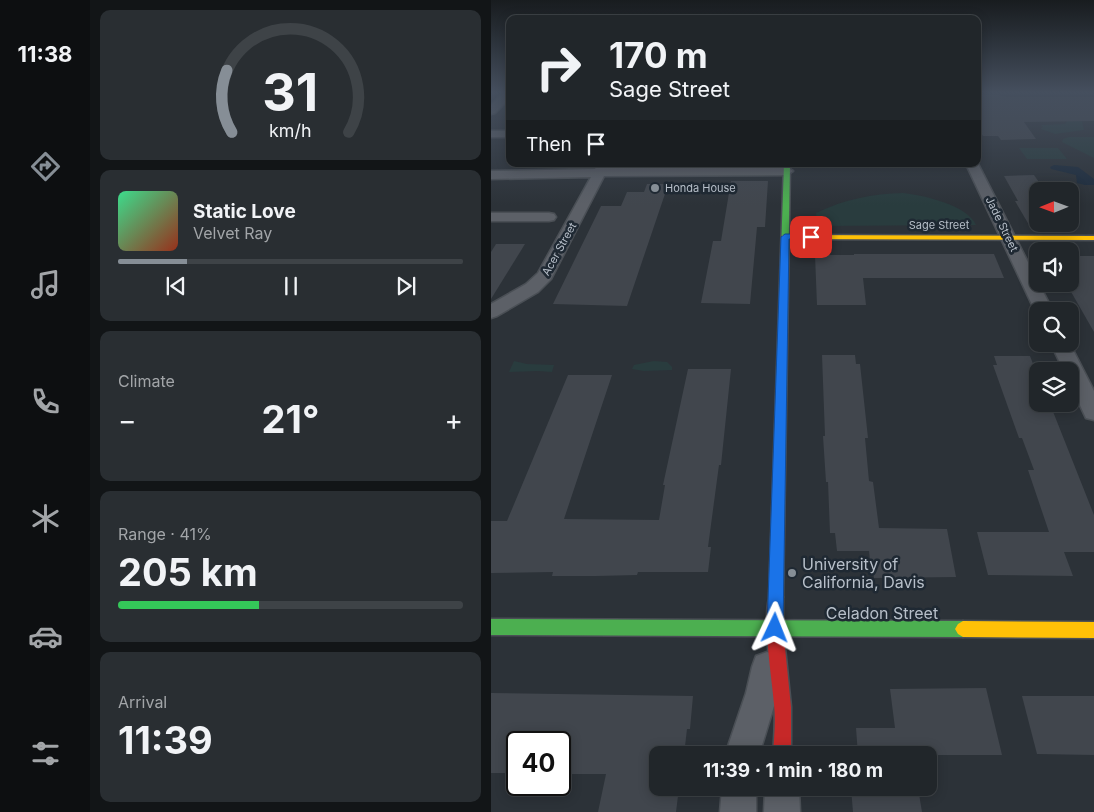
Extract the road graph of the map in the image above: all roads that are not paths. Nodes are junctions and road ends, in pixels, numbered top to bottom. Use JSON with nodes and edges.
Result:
{"nodes":[{"id":1,"x":491,"y":134,"type":"edge"},
{"id":2,"x":506,"y":134,"type":"edge"},
{"id":3,"x":491,"y":167,"type":"edge"},
{"id":4,"x":787,"y":167,"type":"edge"},
{"id":5,"x":973,"y":167,"type":"edge"},
{"id":6,"x":602,"y":168,"type":"edge"},
{"id":7,"x":491,"y":174,"type":"edge"},
{"id":8,"x":491,"y":216,"type":"edge"},
{"id":9,"x":549,"y":217,"type":"dead end"},
{"id":10,"x":785,"y":237,"type":"junction"},
{"id":11,"x":1008,"y":237,"type":"junction"},
{"id":12,"x":1094,"y":238,"type":"edge"},
{"id":13,"x":1040,"y":302,"type":"edge"},
{"id":14,"x":491,"y":312,"type":"edge"},
{"id":15,"x":1064,"y":352,"type":"edge"},
{"id":16,"x":1094,"y":412,"type":"edge"},
{"id":17,"x":491,"y":627,"type":"edge"},
{"id":18,"x":775,"y":628,"type":"junction"},
{"id":19,"x":1094,"y":630,"type":"edge"},
{"id":20,"x":745,"y":746,"type":"edge"},
{"id":21,"x":783,"y":746,"type":"edge"},
{"id":22,"x":739,"y":796,"type":"edge"},
{"id":23,"x":782,"y":796,"type":"edge"},
{"id":24,"x":738,"y":812,"type":"edge"},
{"id":25,"x":782,"y":812,"type":"edge"}],
"edges":[{"from":1,"to":2,"type":"street"},
{"from":3,"to":6,"type":"street"},
{"from":4,"to":6,"type":"street"},
{"from":4,"to":10,"type":"street"},
{"from":5,"to":11,"type":"street","name":"Jade Street"},
{"from":6,"to":7,"type":"street"},
{"from":6,"to":14,"type":"street","name":"Acer Street"},
{"from":8,"to":9,"type":"street"},
{"from":10,"to":11,"type":"street","name":"Sage Street"},
{"from":10,"to":18,"type":"street"},
{"from":11,"to":12,"type":"street","name":"Sage Street"},
{"from":11,"to":13,"type":"street","name":"Jade Street"},
{"from":15,"to":16,"type":"street"},
{"from":17,"to":18,"type":"street","name":"Celadon Street"},
{"from":18,"to":19,"type":"street","name":"Celadon Street"},
{"from":18,"to":20,"type":"street"},
{"from":18,"to":21,"type":"street"},
{"from":22,"to":24,"type":"street"},
{"from":23,"to":25,"type":"street"}]}
